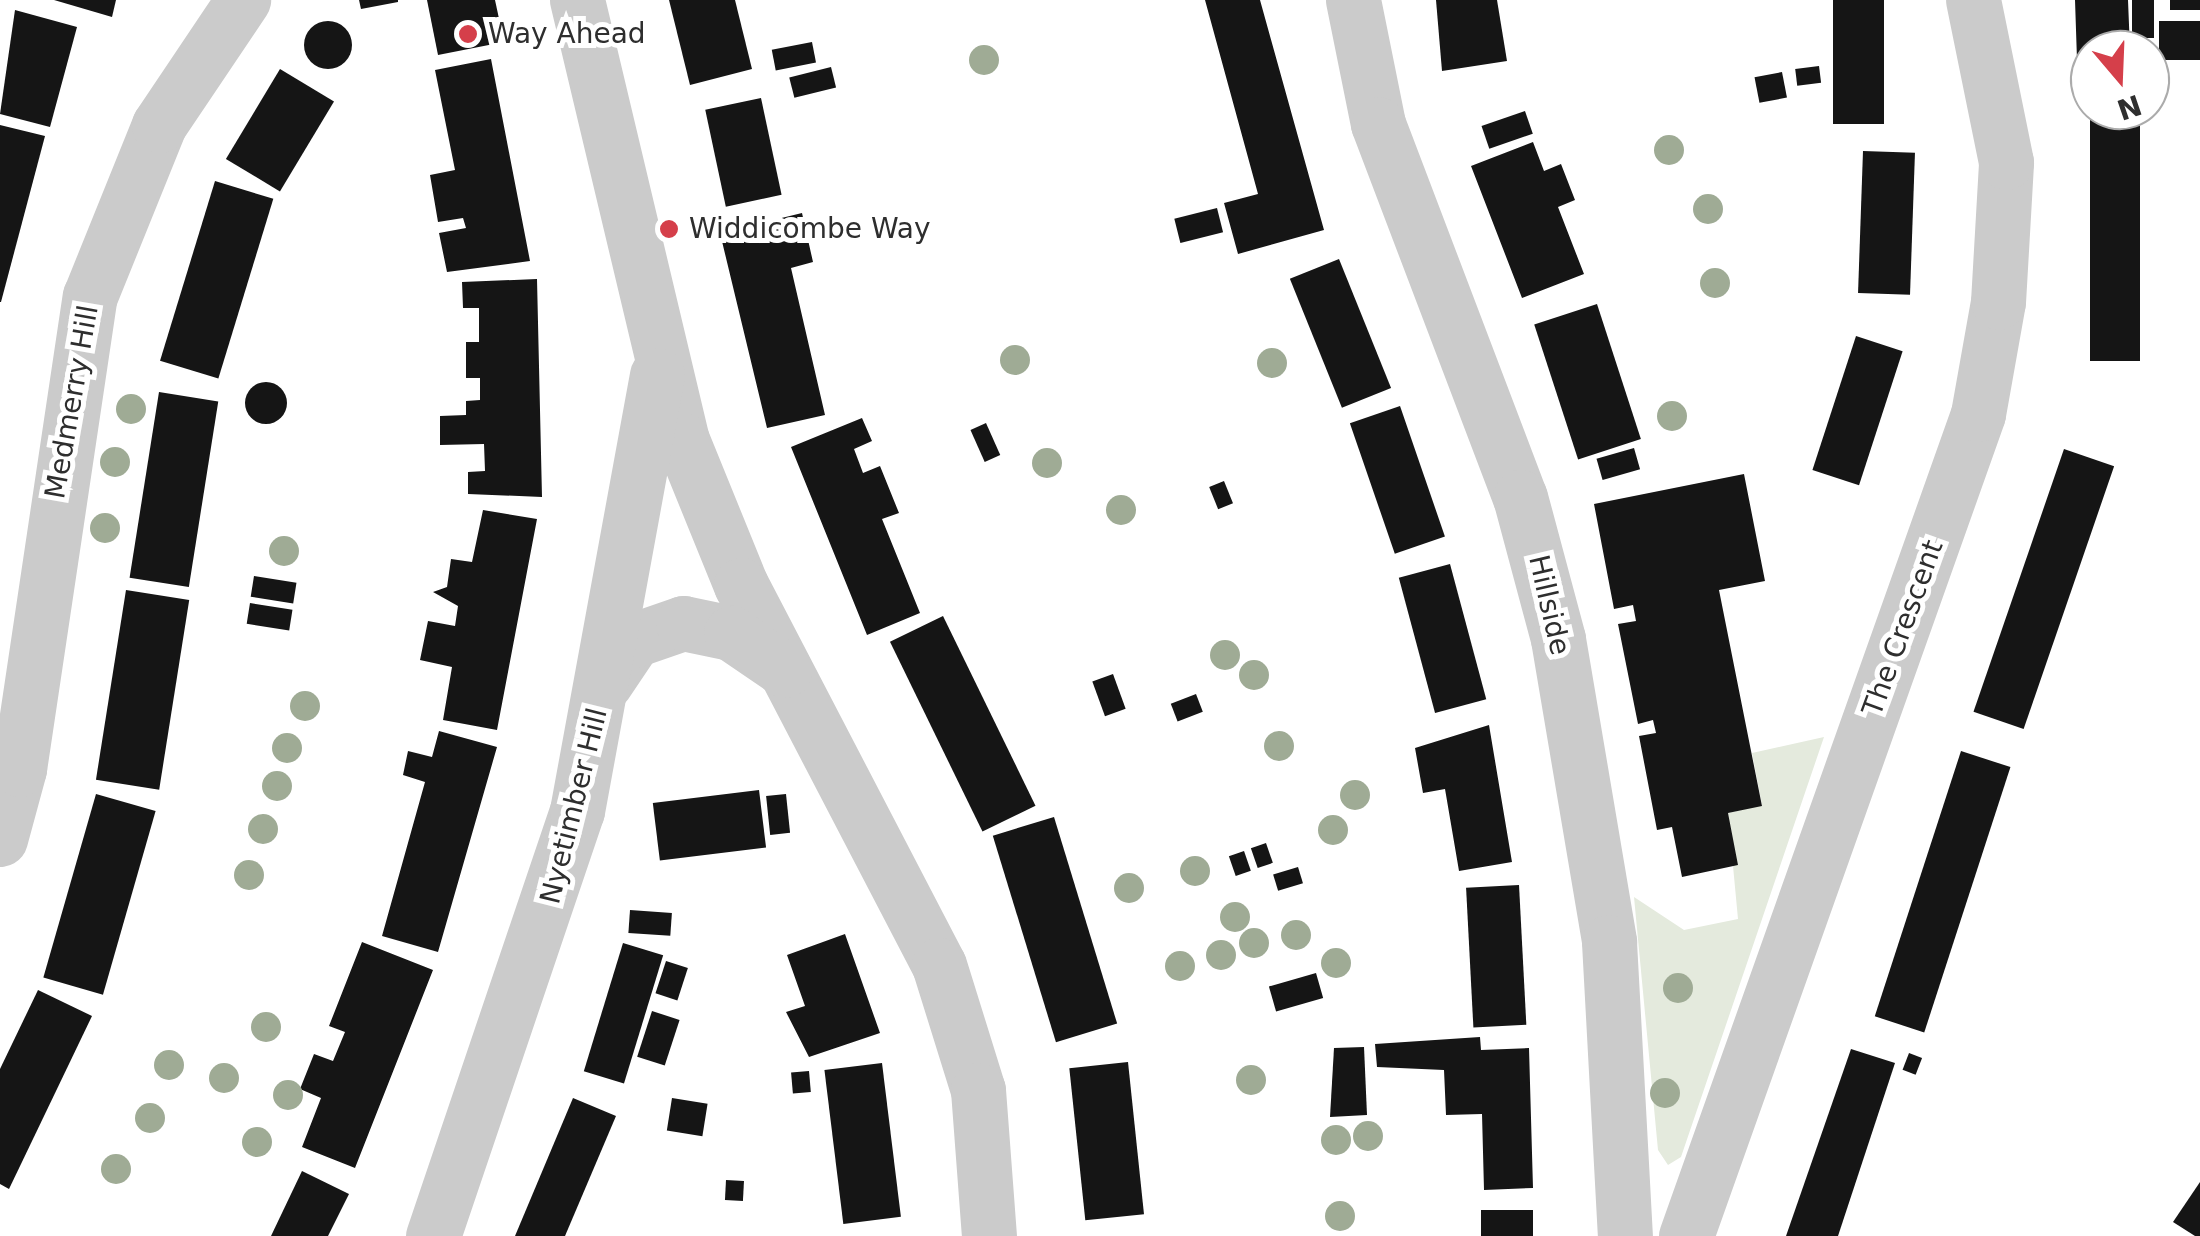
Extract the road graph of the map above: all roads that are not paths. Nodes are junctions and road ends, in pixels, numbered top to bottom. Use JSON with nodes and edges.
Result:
{"nodes":[{"id":1,"x":242,"y":0,"type":"edge"},
{"id":2,"x":577,"y":0,"type":"edge"},
{"id":3,"x":1354,"y":0,"type":"edge"},
{"id":4,"x":1973,"y":0,"type":"edge"},
{"id":5,"x":659,"y":362,"type":"junction"},
{"id":6,"x":791,"y":675,"type":"junction"},
{"id":7,"x":604,"y":685,"type":"junction"},
{"id":8,"x":0,"y":839,"type":"edge"},
{"id":9,"x":433,"y":1236,"type":"edge"},
{"id":10,"x":990,"y":1236,"type":"edge"},
{"id":11,"x":1625,"y":1236,"type":"edge"},
{"id":12,"x":1686,"y":1236,"type":"edge"}],
"edges":[{"from":1,"to":8,"type":"street","name":"Medmerry Hill"},
{"from":2,"to":5,"type":"street"},
{"from":3,"to":11,"type":"street","name":"Hillside"},
{"from":4,"to":12,"type":"street","name":"The Crescent"},
{"from":5,"to":6,"type":"street"},
{"from":5,"to":7,"type":"street","name":"Nyetimber Hill"},
{"from":6,"to":7,"type":"street"},
{"from":6,"to":10,"type":"street"},
{"from":7,"to":9,"type":"street","name":"Nyetimber Hill"}]}
